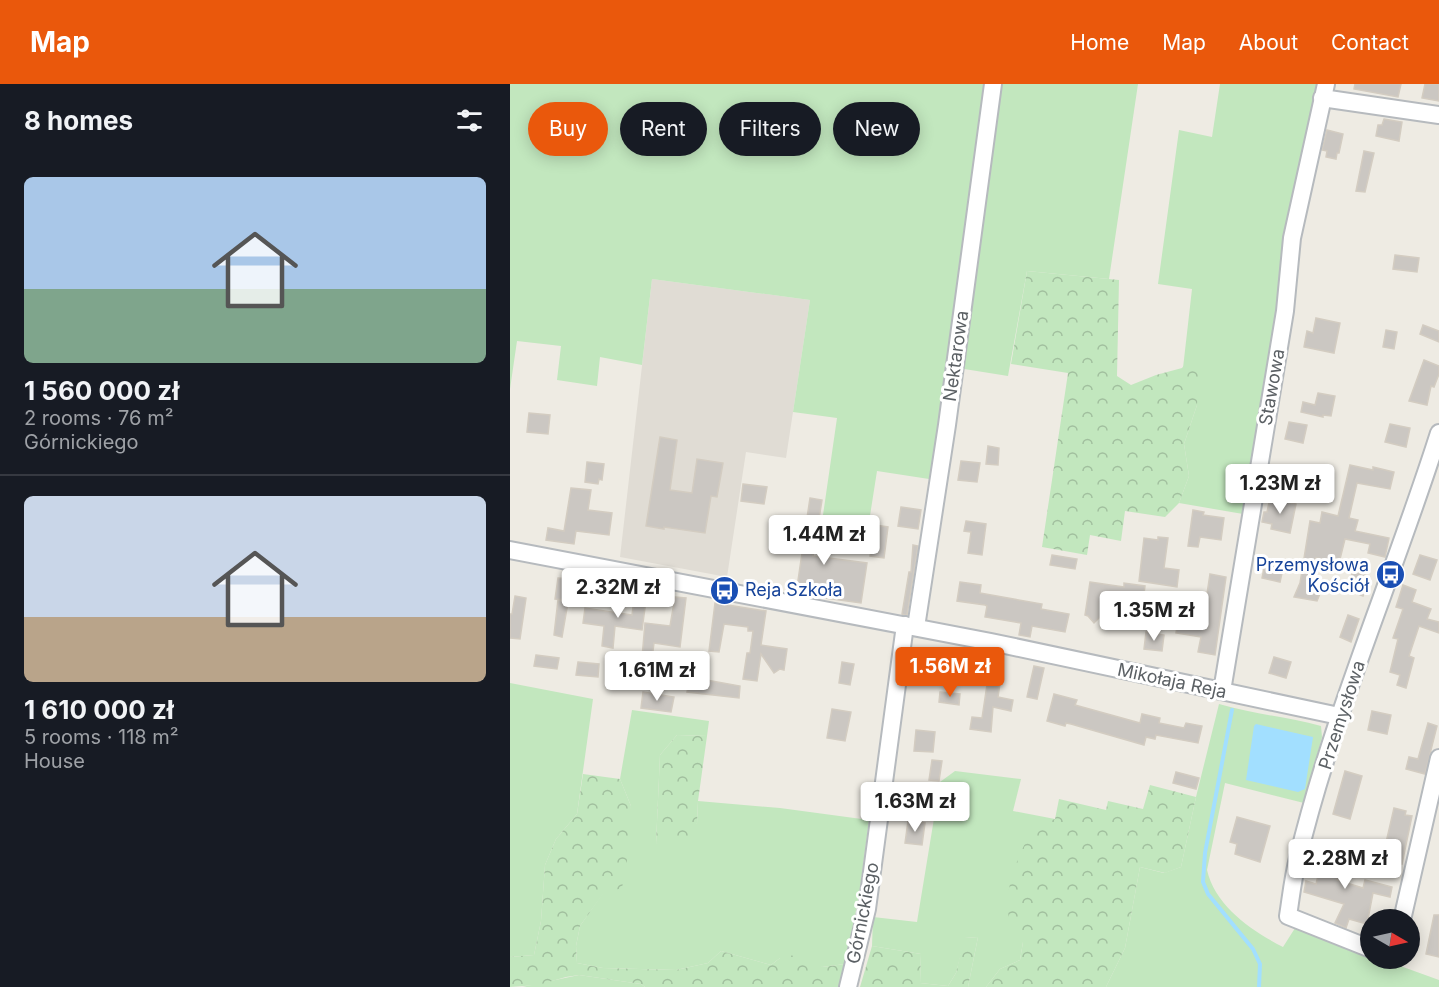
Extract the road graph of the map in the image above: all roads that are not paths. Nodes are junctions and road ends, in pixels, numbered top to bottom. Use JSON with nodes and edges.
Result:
{"nodes":[{"id":1,"x":993,"y":84,"type":"edge"},
{"id":2,"x":1324,"y":91,"type":"edge"},
{"id":3,"x":1439,"y":115,"type":"edge"},
{"id":4,"x":1439,"y":433,"type":"edge"},
{"id":5,"x":510,"y":550,"type":"edge"},
{"id":6,"x":911,"y":626,"type":"junction"},
{"id":7,"x":1222,"y":691,"type":"junction"},
{"id":8,"x":1339,"y":716,"type":"junction"},
{"id":9,"x":1439,"y":758,"type":"edge"},
{"id":10,"x":1405,"y":909,"type":"edge"},
{"id":11,"x":1360,"y":945,"type":"edge"},
{"id":12,"x":848,"y":987,"type":"edge"}],
"edges":[{"from":1,"to":6,"type":"street","name":"Nektarowa"},
{"from":2,"to":3,"type":"street"},
{"from":2,"to":7,"type":"street","name":"Stawowa"},
{"from":4,"to":8,"type":"street","name":"Przemysłowa"},
{"from":5,"to":6,"type":"street","name":"Mikołaja Reja"},
{"from":6,"to":7,"type":"street","name":"Mikołaja Reja"},
{"from":6,"to":12,"type":"street","name":"Górnickiego"},
{"from":7,"to":8,"type":"street","name":"Mikołaja Reja"},
{"from":8,"to":11,"type":"street","name":"Przemysłowa"},
{"from":9,"to":10,"type":"street"}]}
